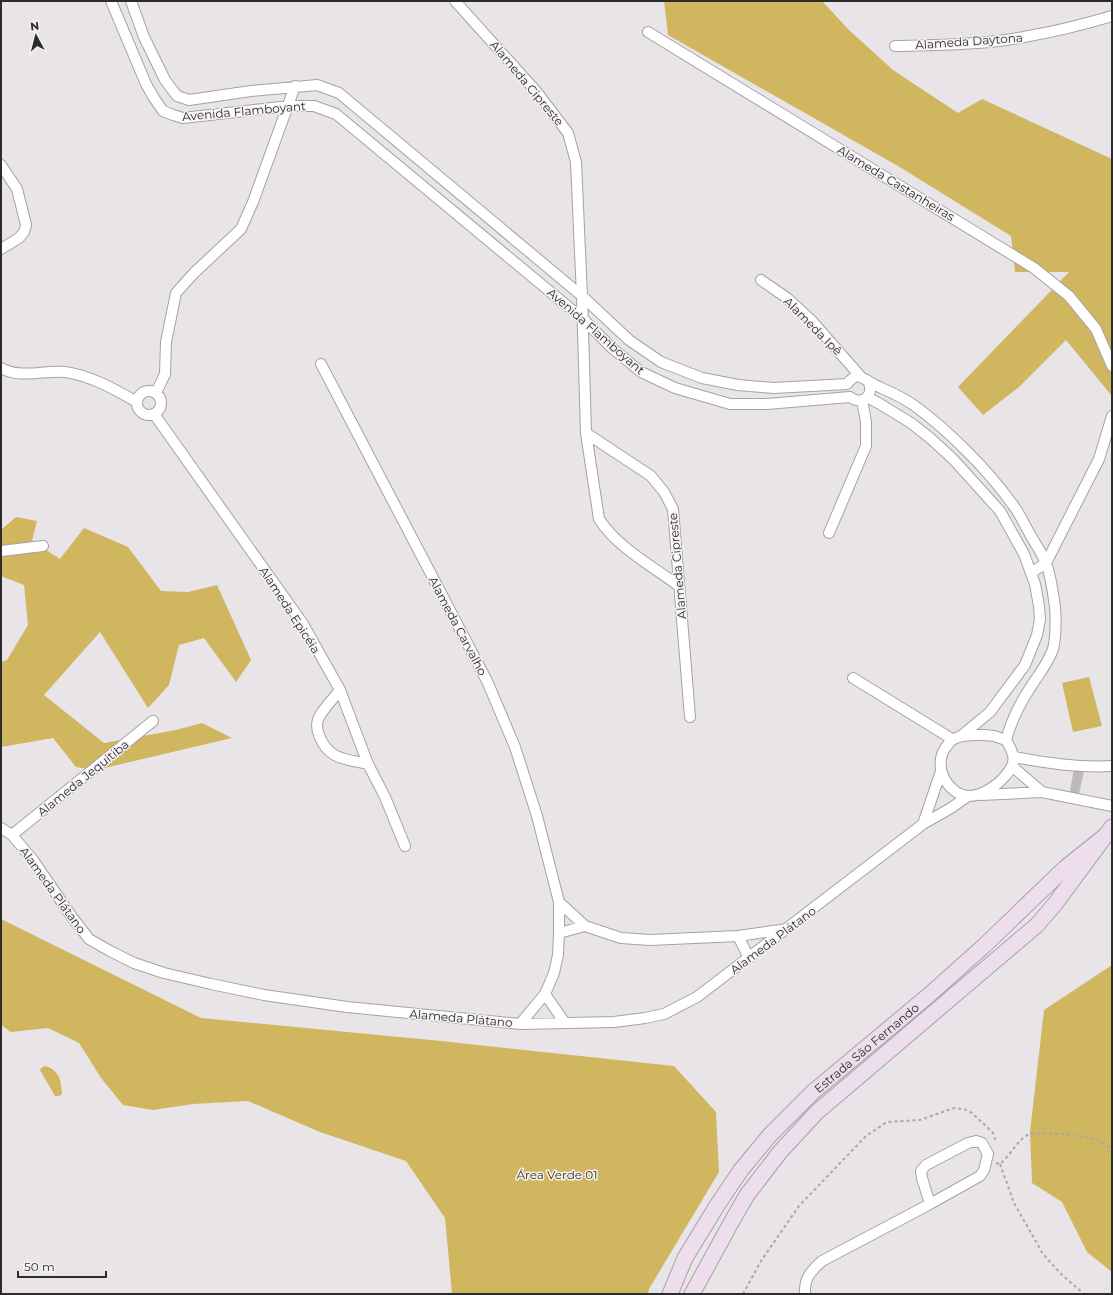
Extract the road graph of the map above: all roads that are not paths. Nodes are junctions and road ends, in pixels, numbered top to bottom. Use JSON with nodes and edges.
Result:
{"nodes":[{"id":1,"x":111,"y":1,"type":"edge"},
{"id":2,"x":131,"y":1,"type":"edge"},
{"id":3,"x":455,"y":1,"type":"edge"},
{"id":4,"x":1112,"y":16,"type":"edge"},
{"id":5,"x":648,"y":32,"type":"dead end"},
{"id":6,"x":895,"y":46,"type":"dead end"},
{"id":7,"x":295,"y":86,"type":"junction"},
{"id":8,"x":288,"y":106,"type":"junction"},
{"id":9,"x":1,"y":166,"type":"edge"},
{"id":10,"x":1,"y":249,"type":"edge"},
{"id":11,"x":551,"y":270,"type":"junction"},
{"id":12,"x":761,"y":280,"type":"dead end"},
{"id":13,"x":540,"y":283,"type":"junction"},
{"id":14,"x":582,"y":296,"type":"junction"},
{"id":15,"x":583,"y":319,"type":"junction"},
{"id":16,"x":321,"y":364,"type":"dead end"},
{"id":17,"x":1112,"y":366,"type":"edge"},
{"id":18,"x":1,"y":368,"type":"edge"},
{"id":19,"x":865,"y":380,"type":"junction"},
{"id":20,"x":847,"y":384,"type":"junction"},
{"id":21,"x":156,"y":393,"type":"junction"},
{"id":22,"x":850,"y":397,"type":"junction"},
{"id":23,"x":864,"y":399,"type":"junction"},
{"id":24,"x":137,"y":402,"type":"junction"},
{"id":25,"x":154,"y":414,"type":"junction"},
{"id":26,"x":1112,"y":416,"type":"edge"},
{"id":27,"x":586,"y":433,"type":"junction"},
{"id":28,"x":828,"y":533,"type":"dead end"},
{"id":29,"x":43,"y":546,"type":"dead end"},
{"id":30,"x":1,"y":552,"type":"edge"},
{"id":31,"x":1046,"y":563,"type":"junction"},
{"id":32,"x":1031,"y":573,"type":"junction"},
{"id":33,"x":679,"y":586,"type":"junction"},
{"id":34,"x":853,"y":678,"type":"dead end"},
{"id":35,"x":340,"y":690,"type":"junction"},
{"id":36,"x":690,"y":717,"type":"dead end"},
{"id":37,"x":153,"y":721,"type":"dead end"},
{"id":38,"x":957,"y":737,"type":"junction"},
{"id":39,"x":1006,"y":740,"type":"junction"},
{"id":40,"x":1013,"y":762,"type":"junction"},
{"id":41,"x":368,"y":764,"type":"junction"},
{"id":42,"x":1112,"y":766,"type":"edge"},
{"id":43,"x":941,"y":771,"type":"junction"},
{"id":44,"x":1042,"y":792,"type":"junction"},
{"id":45,"x":972,"y":795,"type":"junction"},
{"id":46,"x":1112,"y":806,"type":"edge"},
{"id":47,"x":923,"y":824,"type":"junction"},
{"id":48,"x":1,"y":828,"type":"edge"},
{"id":49,"x":1109,"y":832,"type":"edge"},
{"id":50,"x":12,"y":835,"type":"junction"},
{"id":51,"x":405,"y":846,"type":"dead end"},
{"id":52,"x":559,"y":902,"type":"junction"},
{"id":53,"x":585,"y":926,"type":"junction"},
{"id":54,"x":787,"y":929,"type":"junction"},
{"id":55,"x":559,"y":933,"type":"junction"},
{"id":56,"x":738,"y":936,"type":"junction"},
{"id":57,"x":749,"y":958,"type":"junction"},
{"id":58,"x":545,"y":994,"type":"junction"},
{"id":59,"x":565,"y":1023,"type":"junction"},
{"id":60,"x":520,"y":1024,"type":"junction"},
{"id":61,"x":930,"y":1204,"type":"junction"},
{"id":62,"x":670,"y":1294,"type":"edge"},
{"id":63,"x":692,"y":1294,"type":"edge"},
{"id":64,"x":805,"y":1294,"type":"edge"}],
"edges":[{"from":1,"to":8,"type":"street","name":"Avenida Flamboyant"},
{"from":2,"to":7,"type":"street","name":"Avenida Flamboyant"},
{"from":3,"to":14,"type":"street","name":"Alameda Cipreste"},
{"from":4,"to":6,"type":"street","name":"Alameda Daytona"},
{"from":5,"to":17,"type":"street","name":"Alameda Castanheiras"},
{"from":7,"to":8,"type":"street"},
{"from":7,"to":11,"type":"street","name":"Avenida Flamboyant"},
{"from":8,"to":13,"type":"street","name":"Avenida Flamboyant"},
{"from":8,"to":21,"type":"street"},
{"from":9,"to":10,"type":"street"},
{"from":11,"to":13,"type":"street"},
{"from":11,"to":14,"type":"street","name":"Avenida Flamboyant"},
{"from":12,"to":19,"type":"street","name":"Alameda Ipê"},
{"from":13,"to":15,"type":"street","name":"Avenida Flamboyant"},
{"from":14,"to":15,"type":"street","name":"Alameda Cipreste"},
{"from":14,"to":20,"type":"street","name":"Avenida Flamboyant"},
{"from":15,"to":22,"type":"street","name":"Avenida Flamboyant"},
{"from":15,"to":27,"type":"street","name":"Alameda Cipreste"},
{"from":16,"to":52,"type":"street","name":"Alameda Carvalho"},
{"from":18,"to":24,"type":"street"},
{"from":19,"to":20,"type":"street","name":"Avenida Flamboyant"},
{"from":19,"to":23,"type":"street"},
{"from":19,"to":31,"type":"street"},
{"from":20,"to":22,"type":"street"},
{"from":21,"to":24,"type":"street"},
{"from":21,"to":25,"type":"street"},
{"from":22,"to":23,"type":"street","name":"Avenida Flamboyant"},
{"from":23,"to":28,"type":"street"},
{"from":23,"to":32,"type":"street","name":"Avenida Flamboyant"},
{"from":24,"to":25,"type":"street"},
{"from":25,"to":35,"type":"street","name":"Alameda Epicéia"},
{"from":26,"to":31,"type":"street"},
{"from":27,"to":33,"type":"street","name":"Alameda Cipreste"},
{"from":27,"to":33,"type":"street","name":"Alameda Cipreste"},
{"from":29,"to":30,"type":"street"},
{"from":31,"to":32,"type":"street"},
{"from":31,"to":39,"type":"street"},
{"from":32,"to":38,"type":"street","name":"Avenida Flamboyant"},
{"from":33,"to":36,"type":"street","name":"Alameda Cipreste"},
{"from":34,"to":38,"type":"street"},
{"from":35,"to":41,"type":"street","name":"Alameda Epicéia"},
{"from":35,"to":41,"type":"street"},
{"from":37,"to":50,"type":"street","name":"Alameda Jequitiba"},
{"from":38,"to":39,"type":"street"},
{"from":38,"to":43,"type":"street"},
{"from":39,"to":40,"type":"street"},
{"from":40,"to":42,"type":"street"},
{"from":40,"to":44,"type":"street"},
{"from":40,"to":45,"type":"street"},
{"from":41,"to":51,"type":"street","name":"Alameda Epicéia"},
{"from":43,"to":45,"type":"street"},
{"from":43,"to":47,"type":"street"},
{"from":44,"to":45,"type":"street"},
{"from":44,"to":46,"type":"street"},
{"from":45,"to":47,"type":"street","name":"Alameda Plátano"},
{"from":47,"to":54,"type":"street","name":"Alameda Plátano"},
{"from":48,"to":50,"type":"street","name":"Alameda Plátano"},
{"from":49,"to":62,"type":"main road","name":"Estrada São Fernando"},
{"from":49,"to":63,"type":"main road","name":"Estrada São Fernando"},
{"from":50,"to":60,"type":"street","name":"Alameda Plátano"},
{"from":52,"to":53,"type":"street"},
{"from":52,"to":55,"type":"street","name":"Alameda Carvalho"},
{"from":53,"to":55,"type":"street"},
{"from":53,"to":56,"type":"street"},
{"from":54,"to":56,"type":"street"},
{"from":54,"to":57,"type":"street","name":"Alameda Plátano"},
{"from":55,"to":58,"type":"street","name":"Alameda Carvalho"},
{"from":56,"to":57,"type":"street"},
{"from":57,"to":59,"type":"street","name":"Alameda Plátano"},
{"from":58,"to":59,"type":"street"},
{"from":58,"to":60,"type":"street","name":"Alameda Carvalho"},
{"from":59,"to":60,"type":"street","name":"Alameda Plátano"},
{"from":61,"to":61,"type":"street"},
{"from":61,"to":64,"type":"street"}]}
